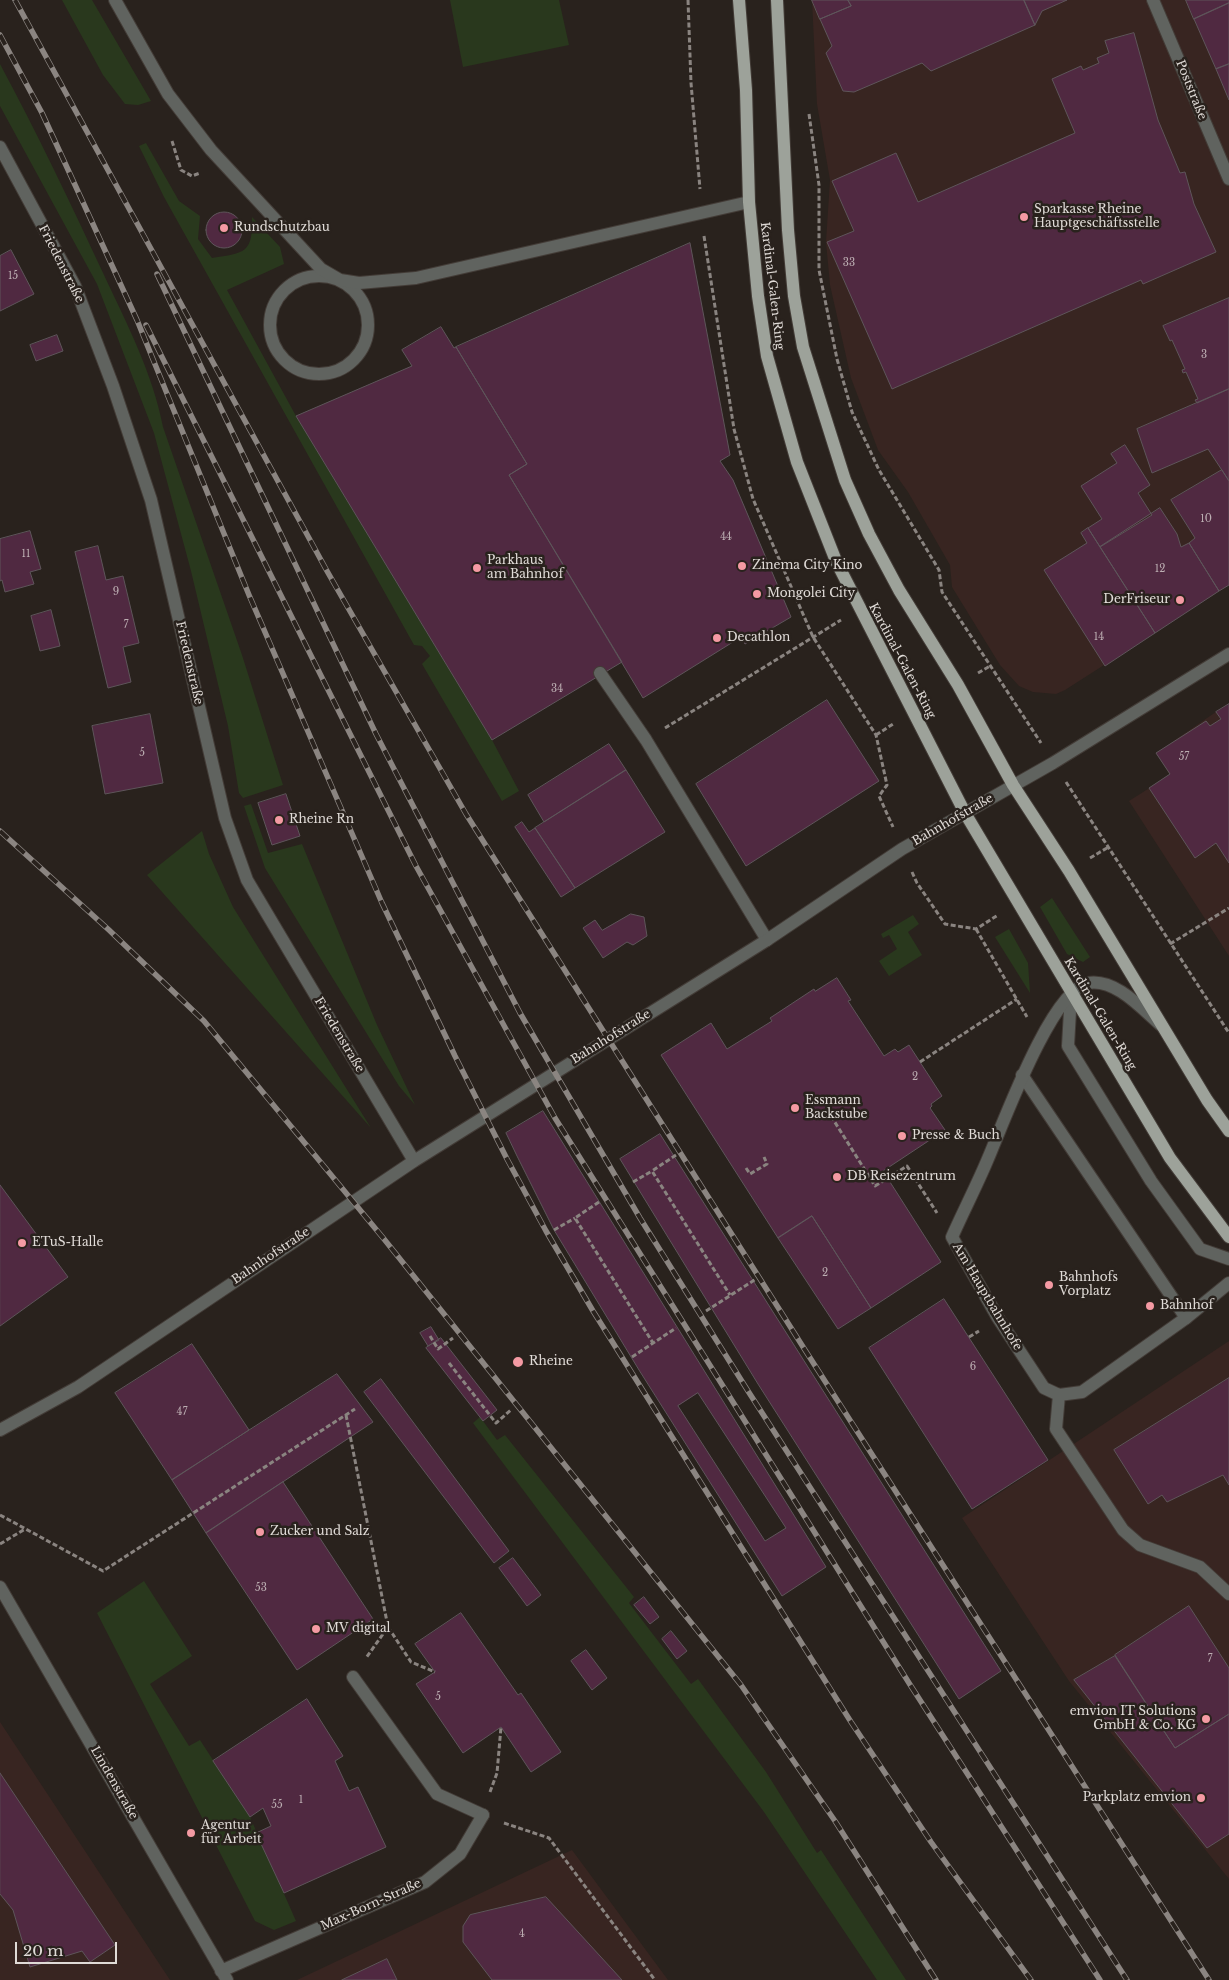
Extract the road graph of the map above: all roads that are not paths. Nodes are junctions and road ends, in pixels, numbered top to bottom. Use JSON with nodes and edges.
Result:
{"nodes":[{"id":1,"x":115,"y":0,"type":"edge"},
{"id":2,"x":739,"y":0,"type":"edge"},
{"id":3,"x":777,"y":0,"type":"edge"},
{"id":4,"x":1153,"y":0,"type":"edge"},
{"id":5,"x":0,"y":147,"type":"edge"},
{"id":6,"x":1229,"y":179,"type":"edge"},
{"id":7,"x":748,"y":202,"type":"junction"},
{"id":8,"x":340,"y":280,"type":"junction"},
{"id":9,"x":1229,"y":654,"type":"edge"},
{"id":10,"x":600,"y":673,"type":"dead end"},
{"id":11,"x":1013,"y":785,"type":"junction"},
{"id":12,"x":965,"y":813,"type":"junction"},
{"id":13,"x":767,"y":940,"type":"junction"},
{"id":14,"x":1070,"y":993,"type":"junction"},
{"id":15,"x":1162,"y":1026,"type":"junction"},
{"id":16,"x":1022,"y":1075,"type":"junction"},
{"id":17,"x":1229,"y":1131,"type":"edge"},
{"id":18,"x":414,"y":1161,"type":"junction"},
{"id":19,"x":1229,"y":1237,"type":"edge"},
{"id":20,"x":1229,"y":1259,"type":"edge"},
{"id":21,"x":1229,"y":1284,"type":"edge"},
{"id":22,"x":1186,"y":1318,"type":"junction"},
{"id":23,"x":1059,"y":1395,"type":"junction"},
{"id":24,"x":0,"y":1430,"type":"edge"},
{"id":25,"x":0,"y":1587,"type":"edge"},
{"id":26,"x":1229,"y":1594,"type":"edge"},
{"id":27,"x":353,"y":1677,"type":"road end"},
{"id":28,"x":224,"y":1975,"type":"edge"}],
"edges":[{"from":1,"to":8,"type":"street"},
{"from":2,"to":7,"type":"main road","name":"Kardinal-Galen-Ring"},
{"from":3,"to":11,"type":"main road","name":"Kardinal-Galen-Ring"},
{"from":4,"to":6,"type":"street","name":"Poststraße"},
{"from":5,"to":18,"type":"street","name":"Friedenstraße"},
{"from":7,"to":8,"type":"street"},
{"from":7,"to":12,"type":"main road","name":"Kardinal-Galen-Ring"},
{"from":8,"to":8,"type":"street"},
{"from":9,"to":11,"type":"street","name":"Bahnhofstraße"},
{"from":10,"to":13,"type":"street"},
{"from":11,"to":12,"type":"street","name":"Bahnhofstraße"},
{"from":11,"to":15,"type":"main road","name":"Kardinal-Galen-Ring"},
{"from":12,"to":13,"type":"street","name":"Bahnhofstraße"},
{"from":12,"to":14,"type":"main road","name":"Kardinal-Galen-Ring"},
{"from":13,"to":18,"type":"street","name":"Bahnhofstraße"},
{"from":14,"to":15,"type":"street"},
{"from":14,"to":16,"type":"street","name":"Am Hauptbahnhofe"},
{"from":14,"to":19,"type":"main road","name":"Kardinal-Galen-Ring"},
{"from":14,"to":20,"type":"street"},
{"from":15,"to":17,"type":"main road","name":"Kardinal-Galen-Ring"},
{"from":16,"to":22,"type":"street"},
{"from":16,"to":23,"type":"street","name":"Am Hauptbahnhofe"},
{"from":18,"to":24,"type":"street","name":"Bahnhofstraße"},
{"from":21,"to":22,"type":"street"},
{"from":22,"to":23,"type":"street"},
{"from":23,"to":26,"type":"street"},
{"from":25,"to":28,"type":"street","name":"Lindenstraße"},
{"from":27,"to":28,"type":"street","name":"Max-Born-Straße"}]}
